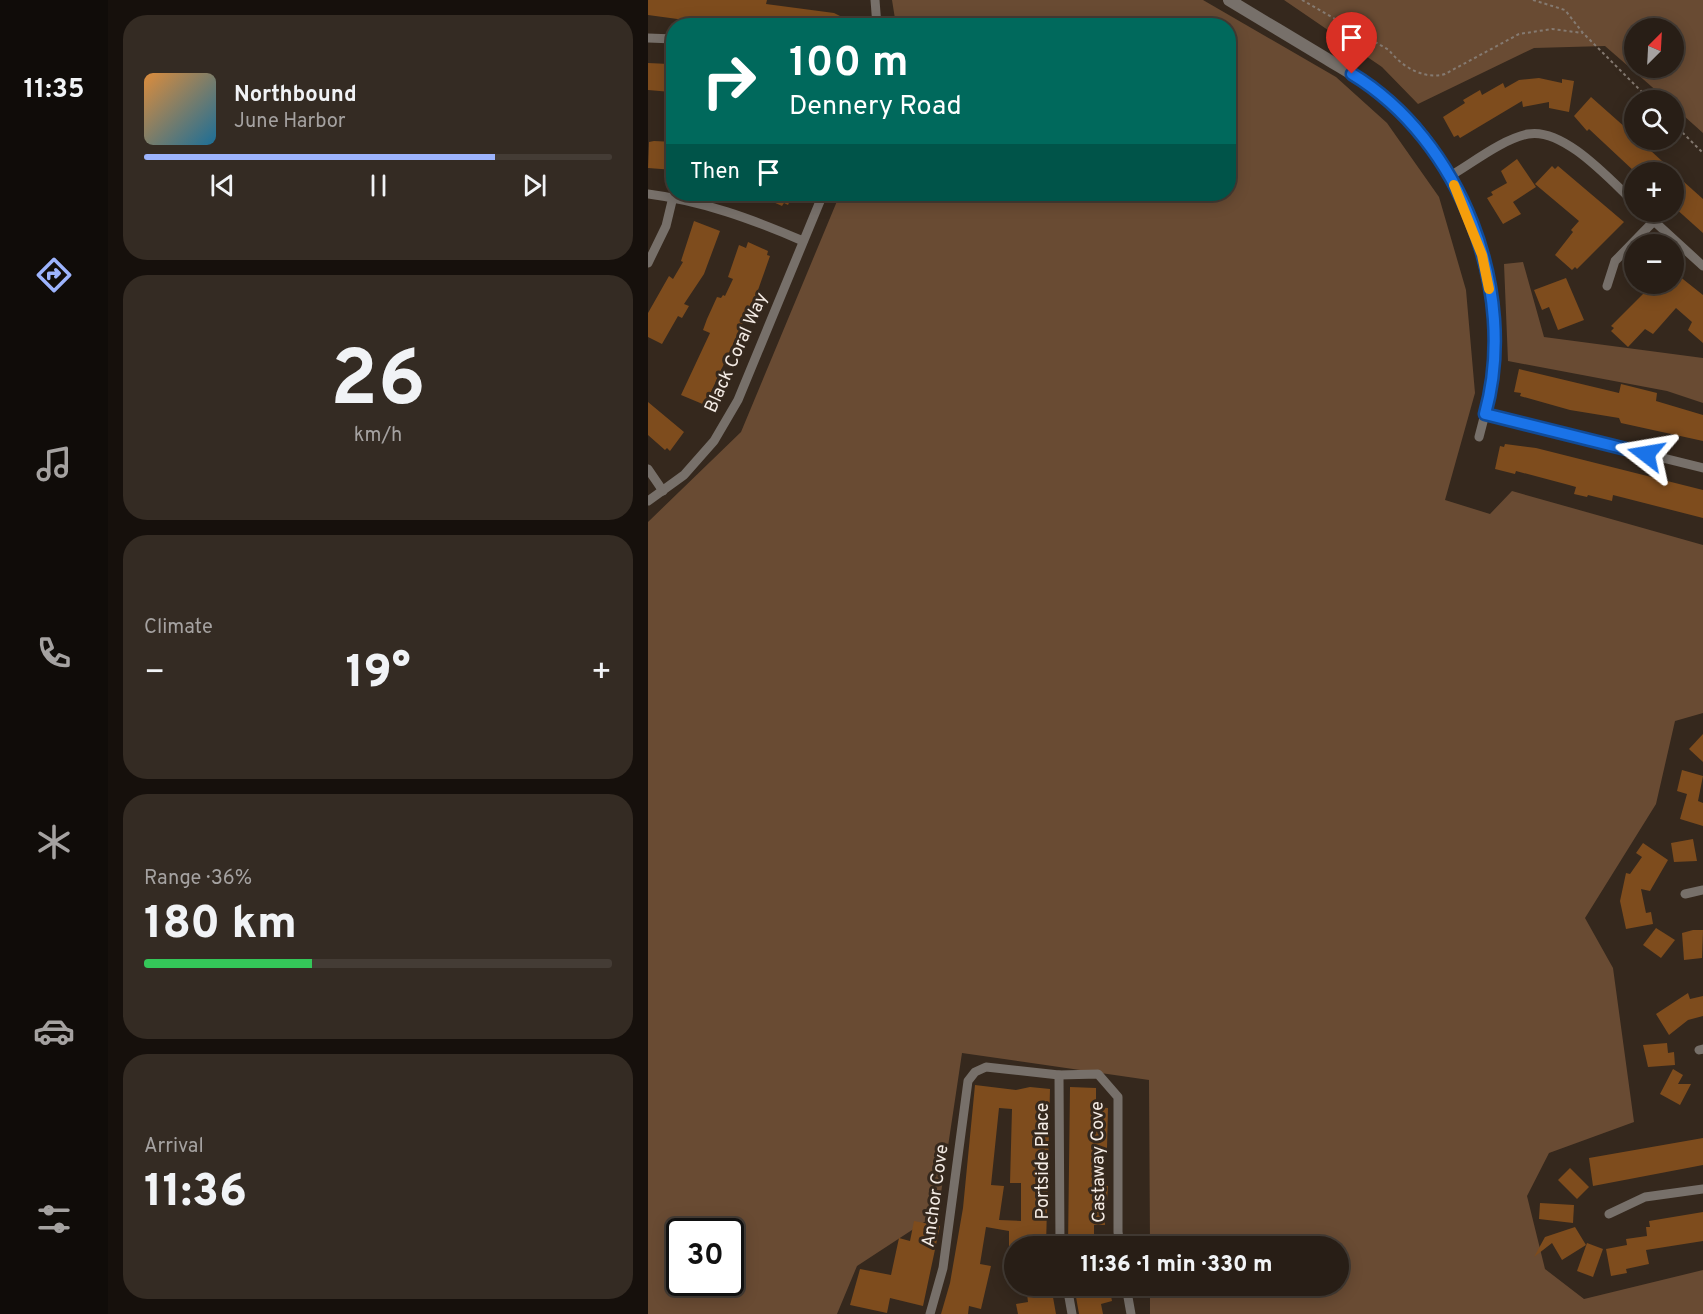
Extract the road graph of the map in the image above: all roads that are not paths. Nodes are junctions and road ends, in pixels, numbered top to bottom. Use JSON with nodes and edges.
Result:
{"nodes":[{"id":1,"x":875,"y":0,"type":"edge"},
{"id":2,"x":1229,"y":0,"type":"edge"},
{"id":3,"x":876,"y":18,"type":"edge"},
{"id":4,"x":648,"y":38,"type":"edge"},
{"id":5,"x":666,"y":39,"type":"edge"},
{"id":6,"x":1450,"y":176,"type":"junction"},
{"id":7,"x":1624,"y":193,"type":"edge"},
{"id":8,"x":648,"y":194,"type":"edge"},
{"id":9,"x":666,"y":196,"type":"edge"},
{"id":10,"x":672,"y":201,"type":"edge"},
{"id":11,"x":687,"y":201,"type":"edge"},
{"id":12,"x":820,"y":201,"type":"edge"},
{"id":13,"x":1653,"y":222,"type":"edge"},
{"id":14,"x":1655,"y":222,"type":"edge"},
{"id":15,"x":803,"y":241,"type":"junction"},
{"id":16,"x":648,"y":263,"type":"edge"},
{"id":17,"x":1703,"y":266,"type":"edge"},
{"id":18,"x":1607,"y":286,"type":"dead end"},
{"id":19,"x":1485,"y":414,"type":"junction"},
{"id":20,"x":1479,"y":437,"type":"dead end"},
{"id":21,"x":1703,"y":468,"type":"edge"},
{"id":22,"x":648,"y":470,"type":"edge"},
{"id":23,"x":663,"y":491,"type":"junction"},
{"id":24,"x":648,"y":501,"type":"edge"},
{"id":25,"x":1703,"y":890,"type":"edge"},
{"id":26,"x":1685,"y":894,"type":"dead end"},
{"id":27,"x":1059,"y":1075,"type":"junction"},
{"id":28,"x":968,"y":1081,"type":"joint"},
{"id":29,"x":1703,"y":1189,"type":"edge"},
{"id":30,"x":1609,"y":1214,"type":"dead end"},
{"id":31,"x":1060,"y":1236,"type":"edge"},
{"id":32,"x":1119,"y":1236,"type":"edge"},
{"id":33,"x":1069,"y":1296,"type":"edge"},
{"id":34,"x":1128,"y":1296,"type":"edge"},
{"id":35,"x":930,"y":1314,"type":"edge"},
{"id":36,"x":1072,"y":1314,"type":"edge"},
{"id":37,"x":1131,"y":1314,"type":"edge"}],
"edges":[{"from":1,"to":3,"type":"street"},
{"from":2,"to":6,"type":"street"},
{"from":4,"to":5,"type":"street"},
{"from":6,"to":7,"type":"street"},
{"from":6,"to":19,"type":"street"},
{"from":8,"to":9,"type":"street"},
{"from":10,"to":16,"type":"street"},
{"from":11,"to":15,"type":"street"},
{"from":12,"to":15,"type":"street","name":"Black Coral Way"},
{"from":13,"to":18,"type":"street"},
{"from":14,"to":17,"type":"street"},
{"from":15,"to":23,"type":"street","name":"Black Coral Way"},
{"from":19,"to":20,"type":"street"},
{"from":19,"to":21,"type":"street"},
{"from":22,"to":23,"type":"street"},
{"from":23,"to":24,"type":"street","name":"Black Coral Way"},
{"from":25,"to":26,"type":"street"},
{"from":27,"to":28,"type":"street","name":"Castaway Cove"},
{"from":27,"to":31,"type":"street","name":"Portside Place"},
{"from":27,"to":32,"type":"street","name":"Castaway Cove"},
{"from":28,"to":35,"type":"street","name":"Anchor Cove"},
{"from":29,"to":30,"type":"street"},
{"from":33,"to":36,"type":"street"},
{"from":34,"to":37,"type":"street"}]}
